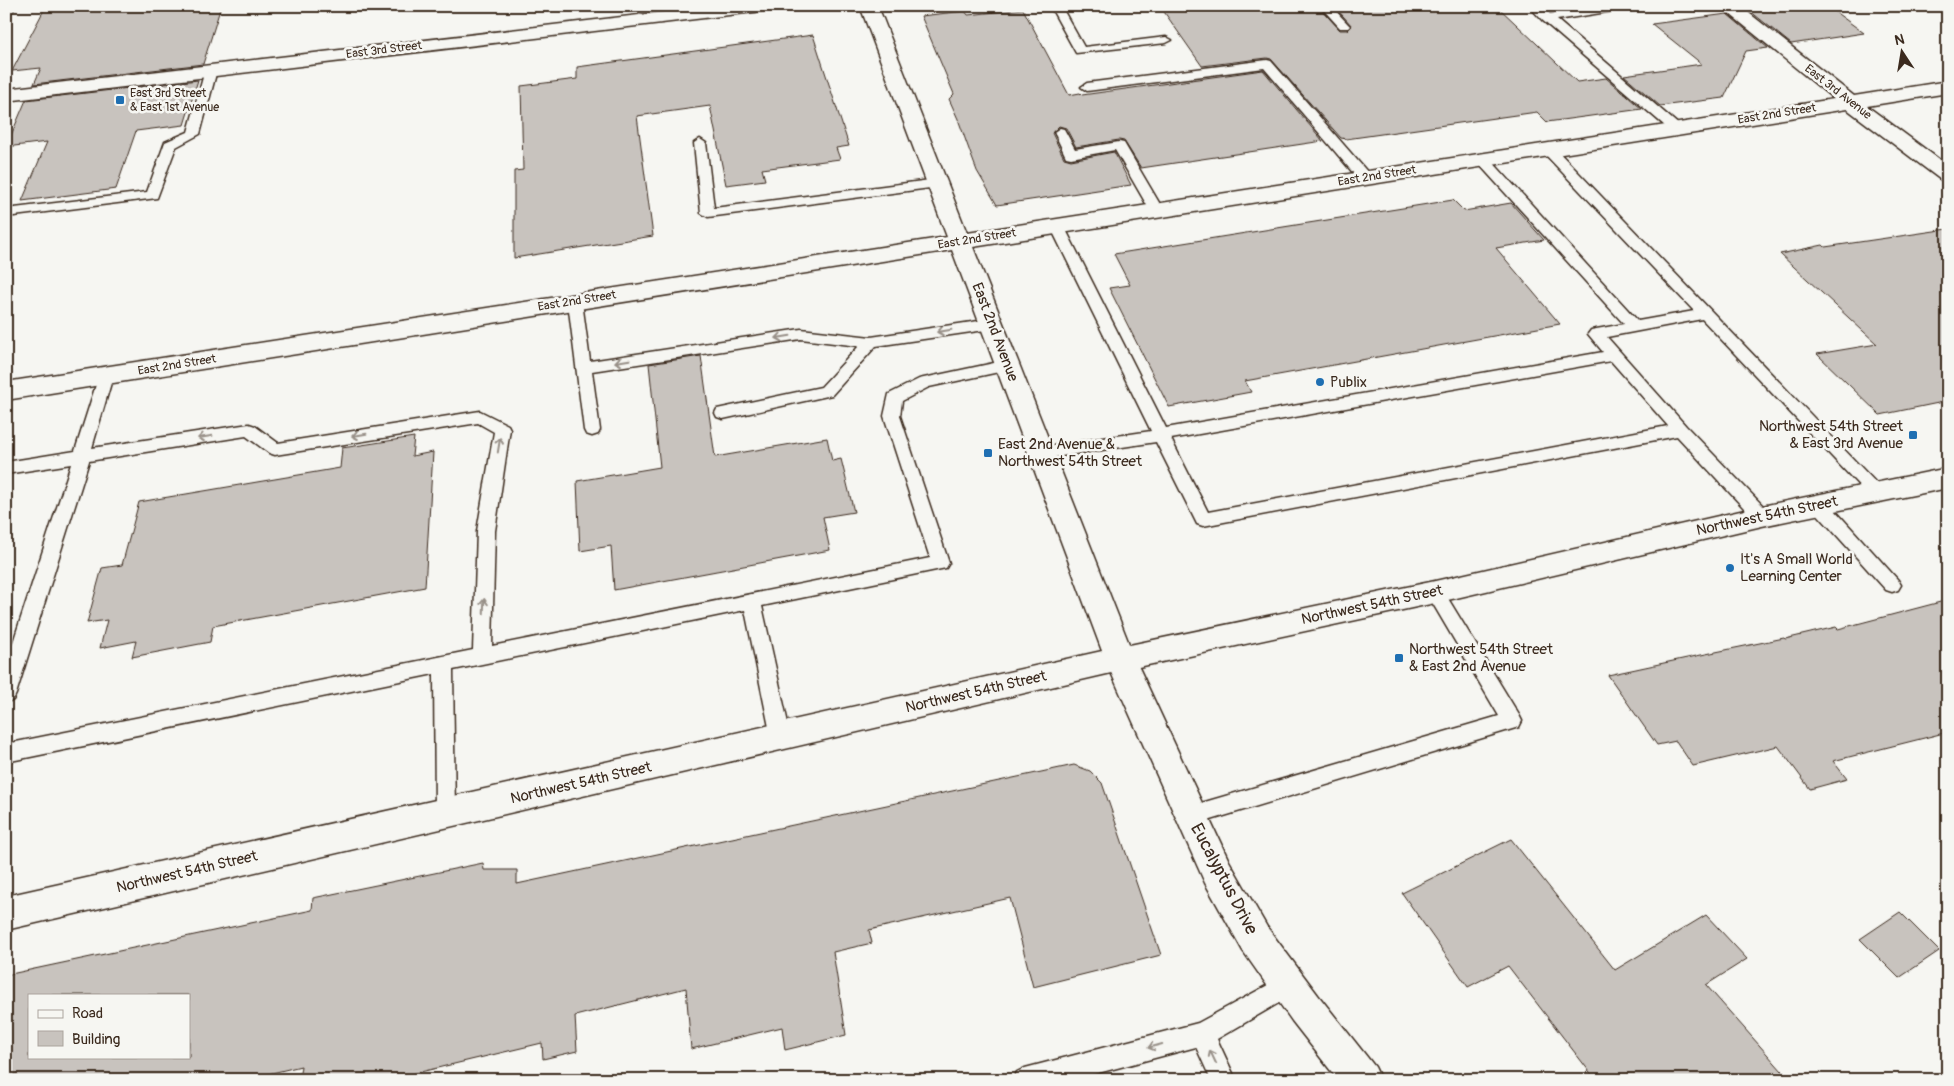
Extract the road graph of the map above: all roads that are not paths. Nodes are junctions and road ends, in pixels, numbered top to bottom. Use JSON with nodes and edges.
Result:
{"nodes":[{"id":1,"x":763,"y":6,"type":"edge"},
{"id":2,"x":869,"y":6,"type":"edge"},
{"id":3,"x":1055,"y":6,"type":"edge"},
{"id":4,"x":1325,"y":6,"type":"edge"},
{"id":5,"x":1534,"y":6,"type":"edge"},
{"id":6,"x":1626,"y":6,"type":"edge"},
{"id":7,"x":1730,"y":6,"type":"edge"},
{"id":8,"x":1546,"y":18,"type":"junction"},
{"id":9,"x":1344,"y":26,"type":"dead end"},
{"id":10,"x":1166,"y":40,"type":"dead end"},
{"id":11,"x":211,"y":70,"type":"junction"},
{"id":12,"x":1948,"y":87,"type":"edge"},
{"id":13,"x":1087,"y":88,"type":"dead end"},
{"id":14,"x":6,"y":95,"type":"edge"},
{"id":15,"x":1850,"y":102,"type":"junction"},
{"id":16,"x":1676,"y":130,"type":"junction"},
{"id":17,"x":1060,"y":132,"type":"dead end"},
{"id":18,"x":700,"y":143,"type":"dead end"},
{"id":19,"x":1548,"y":149,"type":"junction"},
{"id":20,"x":1483,"y":160,"type":"junction"},
{"id":21,"x":1948,"y":176,"type":"edge"},
{"id":22,"x":1365,"y":178,"type":"junction"},
{"id":23,"x":938,"y":183,"type":"junction"},
{"id":24,"x":1157,"y":211,"type":"junction"},
{"id":25,"x":6,"y":212,"type":"edge"},
{"id":26,"x":1057,"y":226,"type":"junction"},
{"id":27,"x":961,"y":241,"type":"junction"},
{"id":28,"x":575,"y":302,"type":"junction"},
{"id":29,"x":1705,"y":314,"type":"junction"},
{"id":30,"x":992,"y":324,"type":"junction"},
{"id":31,"x":1635,"y":327,"type":"junction"},
{"id":32,"x":871,"y":342,"type":"junction"},
{"id":33,"x":1615,"y":356,"type":"junction"},
{"id":34,"x":1008,"y":366,"type":"junction"},
{"id":35,"x":584,"y":367,"type":"junction"},
{"id":36,"x":105,"y":376,"type":"junction"},
{"id":37,"x":6,"y":391,"type":"edge"},
{"id":38,"x":723,"y":413,"type":"dead end"},
{"id":39,"x":592,"y":430,"type":"dead end"},
{"id":40,"x":1680,"y":430,"type":"junction"},
{"id":41,"x":1161,"y":435,"type":"junction"},
{"id":42,"x":1041,"y":453,"type":"junction"},
{"id":43,"x":82,"y":456,"type":"junction"},
{"id":44,"x":6,"y":468,"type":"edge"},
{"id":45,"x":1945,"y":481,"type":"edge"},
{"id":46,"x":1876,"y":492,"type":"junction"},
{"id":47,"x":1819,"y":504,"type":"junction"},
{"id":48,"x":1762,"y":516,"type":"junction"},
{"id":49,"x":1892,"y":585,"type":"dead end"},
{"id":50,"x":1435,"y":592,"type":"junction"},
{"id":51,"x":752,"y":601,"type":"junction"},
{"id":52,"x":15,"y":642,"type":"edge"},
{"id":53,"x":482,"y":655,"type":"junction"},
{"id":54,"x":1120,"y":659,"type":"junction"},
{"id":55,"x":443,"y":663,"type":"junction"},
{"id":56,"x":6,"y":694,"type":"edge"},
{"id":57,"x":781,"y":737,"type":"junction"},
{"id":58,"x":6,"y":753,"type":"edge"},
{"id":59,"x":445,"y":814,"type":"junction"},
{"id":60,"x":1190,"y":816,"type":"junction"},
{"id":61,"x":6,"y":913,"type":"edge"},
{"id":62,"x":1288,"y":986,"type":"junction"},
{"id":63,"x":1202,"y":1034,"type":"junction"},
{"id":64,"x":1025,"y":1080,"type":"edge"},
{"id":65,"x":1224,"y":1080,"type":"edge"},
{"id":66,"x":1362,"y":1080,"type":"edge"}],
"edges":[{"from":1,"to":11,"type":"street","name":"East 3rd Street"},
{"from":2,"to":23,"type":"street","name":"East 2nd Avenue"},
{"from":3,"to":10,"type":"lane"},
{"from":4,"to":9,"type":"lane"},
{"from":5,"to":8,"type":"lane"},
{"from":6,"to":8,"type":"lane"},
{"from":7,"to":15,"type":"street","name":"East 3rd Avenue"},
{"from":8,"to":16,"type":"lane"},
{"from":11,"to":14,"type":"street","name":"East 3rd Street"},
{"from":11,"to":25,"type":"lane"},
{"from":12,"to":15,"type":"street","name":"East 2nd Street"},
{"from":13,"to":22,"type":"lane"},
{"from":15,"to":16,"type":"street","name":"East 2nd Street"},
{"from":15,"to":21,"type":"street","name":"East 3rd Avenue"},
{"from":16,"to":19,"type":"street","name":"East 2nd Street"},
{"from":17,"to":24,"type":"lane"},
{"from":18,"to":23,"type":"lane"},
{"from":19,"to":20,"type":"street","name":"East 2nd Street"},
{"from":19,"to":29,"type":"lane"},
{"from":20,"to":22,"type":"street","name":"East 2nd Street"},
{"from":20,"to":31,"type":"lane"},
{"from":22,"to":24,"type":"street","name":"East 2nd Street"},
{"from":23,"to":27,"type":"street","name":"East 2nd Avenue"},
{"from":24,"to":26,"type":"street","name":"East 2nd Street"},
{"from":26,"to":27,"type":"street","name":"East 2nd Street"},
{"from":26,"to":41,"type":"lane"},
{"from":27,"to":28,"type":"street","name":"East 2nd Street"},
{"from":27,"to":30,"type":"street","name":"East 2nd Avenue"},
{"from":28,"to":35,"type":"lane"},
{"from":28,"to":36,"type":"street","name":"East 2nd Street"},
{"from":29,"to":31,"type":"lane"},
{"from":29,"to":46,"type":"lane"},
{"from":30,"to":32,"type":"lane","one_way":true},
{"from":30,"to":34,"type":"street","name":"East 2nd Avenue"},
{"from":31,"to":33,"type":"lane"},
{"from":32,"to":35,"type":"lane","one_way":true},
{"from":32,"to":38,"type":"lane"},
{"from":33,"to":40,"type":"lane"},
{"from":33,"to":41,"type":"lane"},
{"from":34,"to":42,"type":"street","name":"East 2nd Avenue"},
{"from":34,"to":51,"type":"lane"},
{"from":35,"to":39,"type":"lane"},
{"from":36,"to":37,"type":"street","name":"East 2nd Street"},
{"from":36,"to":43,"type":"lane"},
{"from":40,"to":41,"type":"lane"},
{"from":40,"to":48,"type":"lane"},
{"from":41,"to":42,"type":"lane"},
{"from":42,"to":54,"type":"street","name":"East 2nd Avenue"},
{"from":43,"to":44,"type":"lane"},
{"from":43,"to":52,"type":"lane"},
{"from":53,"to":43,"type":"lane","one_way":true},
{"from":45,"to":46,"type":"street","name":"Northwest 54th Street"},
{"from":46,"to":47,"type":"street","name":"Northwest 54th Street"},
{"from":47,"to":48,"type":"street","name":"Northwest 54th Street"},
{"from":47,"to":49,"type":"lane"},
{"from":48,"to":50,"type":"street","name":"Northwest 54th Street"},
{"from":50,"to":54,"type":"street","name":"Northwest 54th Street"},
{"from":50,"to":60,"type":"lane"},
{"from":51,"to":53,"type":"lane"},
{"from":51,"to":57,"type":"lane"},
{"from":52,"to":56,"type":"lane"},
{"from":53,"to":55,"type":"lane"},
{"from":54,"to":57,"type":"street","name":"Northwest 54th Street"},
{"from":54,"to":60,"type":"street","name":"Eucalyptus Drive"},
{"from":55,"to":58,"type":"lane"},
{"from":55,"to":59,"type":"lane"},
{"from":57,"to":59,"type":"street","name":"Northwest 54th Street"},
{"from":59,"to":61,"type":"street","name":"Northwest 54th Street"},
{"from":60,"to":62,"type":"street","name":"Eucalyptus Drive"},
{"from":62,"to":63,"type":"lane"},
{"from":62,"to":66,"type":"street","name":"Eucalyptus Drive"},
{"from":63,"to":64,"type":"lane","one_way":true},
{"from":65,"to":63,"type":"lane","one_way":true}]}
